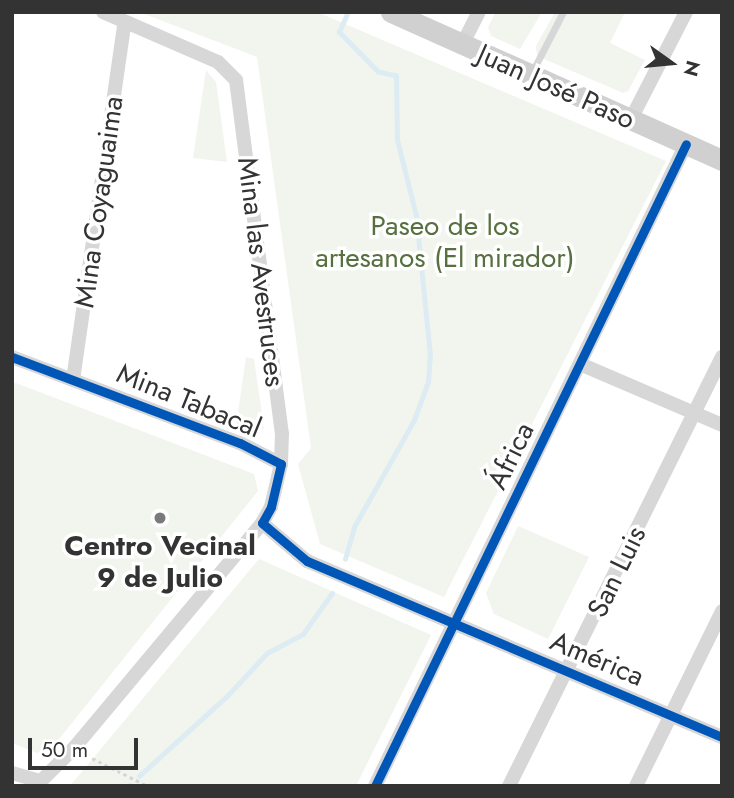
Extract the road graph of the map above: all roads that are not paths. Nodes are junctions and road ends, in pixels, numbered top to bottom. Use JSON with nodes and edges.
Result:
{"nodes":[{"id":1,"x":103,"y":12,"type":"edge"},
{"id":2,"x":391,"y":12,"type":"edge"},
{"id":3,"x":479,"y":12,"type":"edge"},
{"id":4,"x":563,"y":12,"type":"edge"},
{"id":5,"x":686,"y":12,"type":"edge"},
{"id":6,"x":124,"y":24,"type":"junction"},
{"id":7,"x":462,"y":45,"type":"junction"},
{"id":8,"x":530,"y":76,"type":"junction"},
{"id":9,"x":630,"y":121,"type":"junction"},
{"id":10,"x":686,"y":144,"type":"junction"},
{"id":11,"x":722,"y":160,"type":"edge"},
{"id":12,"x":12,"y":357,"type":"edge"},
{"id":13,"x":722,"y":357,"type":"edge"},
{"id":14,"x":580,"y":364,"type":"junction"},
{"id":15,"x":74,"y":380,"type":"junction"},
{"id":16,"x":695,"y":414,"type":"junction"},
{"id":17,"x":722,"y":425,"type":"edge"},
{"id":18,"x":281,"y":464,"type":"junction"},
{"id":19,"x":262,"y":523,"type":"junction"},
{"id":20,"x":722,"y":611,"type":"edge"},
{"id":21,"x":454,"y":623,"type":"junction"},
{"id":22,"x":568,"y":671,"type":"junction"},
{"id":23,"x":671,"y":716,"type":"junction"},
{"id":24,"x":722,"y":737,"type":"edge"},
{"id":25,"x":12,"y":773,"type":"edge"},
{"id":26,"x":38,"y":783,"type":"edge"},
{"id":27,"x":374,"y":786,"type":"edge"},
{"id":28,"x":509,"y":786,"type":"edge"},
{"id":29,"x":636,"y":786,"type":"edge"}],
"edges":[{"from":1,"to":6,"type":"street"},
{"from":2,"to":7,"type":"main road","name":"Juan José Paso"},
{"from":3,"to":7,"type":"street"},
{"from":4,"to":8,"type":"lane"},
{"from":5,"to":9,"type":"street"},
{"from":6,"to":15,"type":"street","name":"Mina Coyaguaima"},
{"from":6,"to":18,"type":"street","name":"Mina las Avestruces"},
{"from":7,"to":8,"type":"main road","name":"Juan José Paso"},
{"from":8,"to":9,"type":"main road","name":"Juan José Paso"},
{"from":9,"to":10,"type":"main road","name":"Juan José Paso"},
{"from":10,"to":11,"type":"main road","name":"Juan José Paso"},
{"from":10,"to":14,"type":"street","name":"África"},
{"from":12,"to":15,"type":"street","name":"Mina Tabacal"},
{"from":13,"to":16,"type":"street","name":"San Luis"},
{"from":14,"to":16,"type":"street"},
{"from":14,"to":21,"type":"street","name":"África"},
{"from":15,"to":18,"type":"street","name":"Mina Tabacal"},
{"from":16,"to":17,"type":"street"},
{"from":16,"to":22,"type":"street","name":"San Luis"},
{"from":18,"to":19,"type":"street","name":"Mina Tabacal"},
{"from":19,"to":21,"type":"street"},
{"from":19,"to":26,"type":"street","name":"Mina Tabacal"},
{"from":20,"to":23,"type":"street"},
{"from":21,"to":22,"type":"street","name":"América"},
{"from":21,"to":27,"type":"street","name":"África"},
{"from":22,"to":23,"type":"street","name":"América"},
{"from":22,"to":28,"type":"street","name":"San Luis"},
{"from":23,"to":24,"type":"street","name":"América"},
{"from":23,"to":29,"type":"street"},
{"from":25,"to":26,"type":"street"}]}
